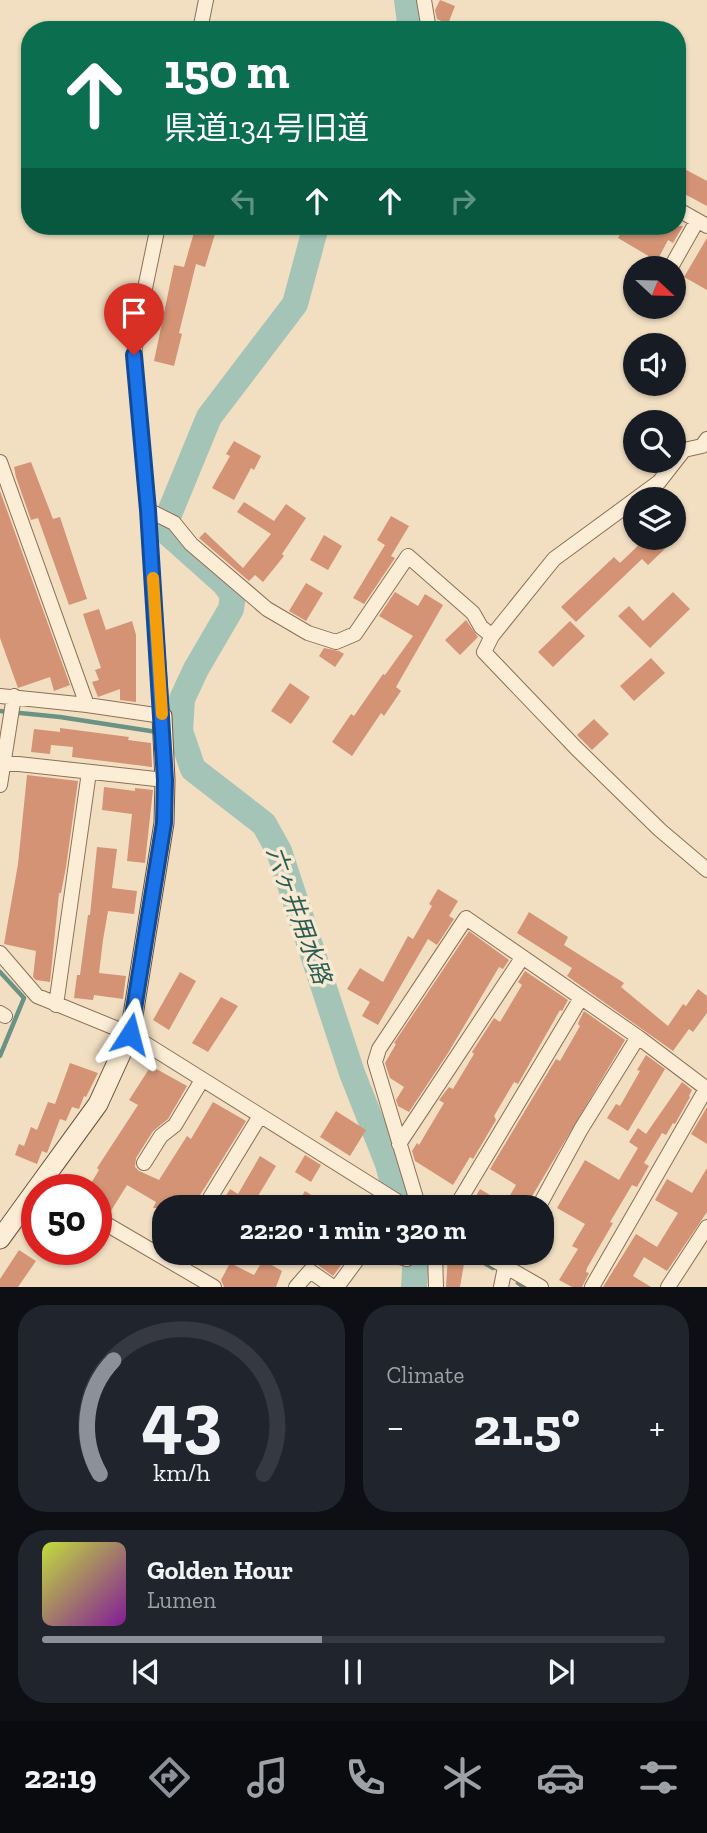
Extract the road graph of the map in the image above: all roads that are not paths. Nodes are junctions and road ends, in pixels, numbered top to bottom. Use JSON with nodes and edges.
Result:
{"nodes":[{"id":1,"x":206,"y":0,"type":"edge"},
{"id":2,"x":424,"y":0,"type":"edge"},
{"id":3,"x":202,"y":21,"type":"edge"},
{"id":4,"x":428,"y":21,"type":"edge"},
{"id":5,"x":686,"y":214,"type":"edge"},
{"id":6,"x":702,"y":223,"type":"edge"},
{"id":7,"x":157,"y":235,"type":"edge"},
{"id":8,"x":679,"y":256,"type":"edge"},
{"id":9,"x":707,"y":439,"type":"edge"},
{"id":10,"x":0,"y":462,"type":"edge"},
{"id":11,"x":161,"y":516,"type":"junction"},
{"id":12,"x":492,"y":636,"type":"junction"},
{"id":13,"x":7,"y":700,"type":"edge"},
{"id":14,"x":88,"y":705,"type":"junction"},
{"id":15,"x":162,"y":716,"type":"junction"},
{"id":16,"x":1,"y":762,"type":"edge"},
{"id":17,"x":89,"y":772,"type":"junction"},
{"id":18,"x":165,"y":780,"type":"junction"},
{"id":19,"x":0,"y":785,"type":"edge"},
{"id":20,"x":707,"y":870,"type":"edge"},
{"id":21,"x":0,"y":953,"type":"edge"},
{"id":22,"x":522,"y":958,"type":"junction"},
{"id":23,"x":581,"y":998,"type":"junction"},
{"id":24,"x":56,"y":1005,"type":"junction"},
{"id":25,"x":130,"y":1034,"type":"junction"},
{"id":26,"x":638,"y":1037,"type":"junction"},
{"id":27,"x":202,"y":1080,"type":"junction"},
{"id":28,"x":707,"y":1089,"type":"edge"},
{"id":29,"x":260,"y":1116,"type":"junction"},
{"id":30,"x":399,"y":1144,"type":"junction"},
{"id":31,"x":144,"y":1163,"type":"dead end"},
{"id":32,"x":52,"y":1174,"type":"edge"},
{"id":33,"x":212,"y":1195,"type":"edge"},
{"id":34,"x":379,"y":1195,"type":"edge"},
{"id":35,"x":415,"y":1195,"type":"edge"},
{"id":36,"x":462,"y":1195,"type":"edge"},
{"id":37,"x":545,"y":1195,"type":"edge"},
{"id":38,"x":21,"y":1214,"type":"edge"},
{"id":39,"x":112,"y":1227,"type":"edge"},
{"id":40,"x":707,"y":1227,"type":"edge"},
{"id":41,"x":0,"y":1239,"type":"edge"},
{"id":42,"x":352,"y":1265,"type":"edge"},
{"id":43,"x":435,"y":1265,"type":"edge"},
{"id":44,"x":502,"y":1265,"type":"edge"},
{"id":45,"x":505,"y":1267,"type":"junction"},
{"id":46,"x":214,"y":1287,"type":"edge"},
{"id":47,"x":296,"y":1287,"type":"edge"},
{"id":48,"x":335,"y":1287,"type":"edge"},
{"id":49,"x":436,"y":1287,"type":"edge"},
{"id":50,"x":501,"y":1287,"type":"edge"},
{"id":51,"x":541,"y":1287,"type":"edge"},
{"id":52,"x":592,"y":1287,"type":"edge"},
{"id":53,"x":668,"y":1287,"type":"edge"}],
"edges":[{"from":1,"to":3,"type":"street"},
{"from":2,"to":4,"type":"street"},
{"from":5,"to":6,"type":"street"},
{"from":6,"to":8,"type":"street"},
{"from":7,"to":11,"type":"street"},
{"from":9,"to":12,"type":"street"},
{"from":10,"to":14,"type":"street"},
{"from":11,"to":12,"type":"street"},
{"from":11,"to":15,"type":"street"},
{"from":12,"to":20,"type":"street"},
{"from":13,"to":14,"type":"street"},
{"from":13,"to":16,"type":"street"},
{"from":14,"to":15,"type":"street"},
{"from":15,"to":18,"type":"main road"},
{"from":16,"to":17,"type":"street"},
{"from":16,"to":19,"type":"street"},
{"from":17,"to":18,"type":"street"},
{"from":17,"to":24,"type":"street"},
{"from":18,"to":25,"type":"main road"},
{"from":21,"to":24,"type":"street"},
{"from":22,"to":23,"type":"street"},
{"from":22,"to":30,"type":"street"},
{"from":22,"to":30,"type":"street"},
{"from":23,"to":26,"type":"street"},
{"from":23,"to":36,"type":"street"},
{"from":24,"to":25,"type":"street"},
{"from":25,"to":27,"type":"street"},
{"from":25,"to":32,"type":"main road"},
{"from":26,"to":28,"type":"street"},
{"from":26,"to":37,"type":"street"},
{"from":27,"to":29,"type":"street"},
{"from":27,"to":31,"type":"street"},
{"from":28,"to":52,"type":"street"},
{"from":29,"to":33,"type":"street"},
{"from":29,"to":34,"type":"street"},
{"from":30,"to":35,"type":"street"},
{"from":38,"to":41,"type":"main road"},
{"from":39,"to":46,"type":"street"},
{"from":40,"to":53,"type":"street"},
{"from":42,"to":48,"type":"street"},
{"from":43,"to":49,"type":"street"},
{"from":44,"to":45,"type":"street"},
{"from":45,"to":50,"type":"street"},
{"from":45,"to":51,"type":"street"},
{"from":47,"to":48,"type":"street"}]}
